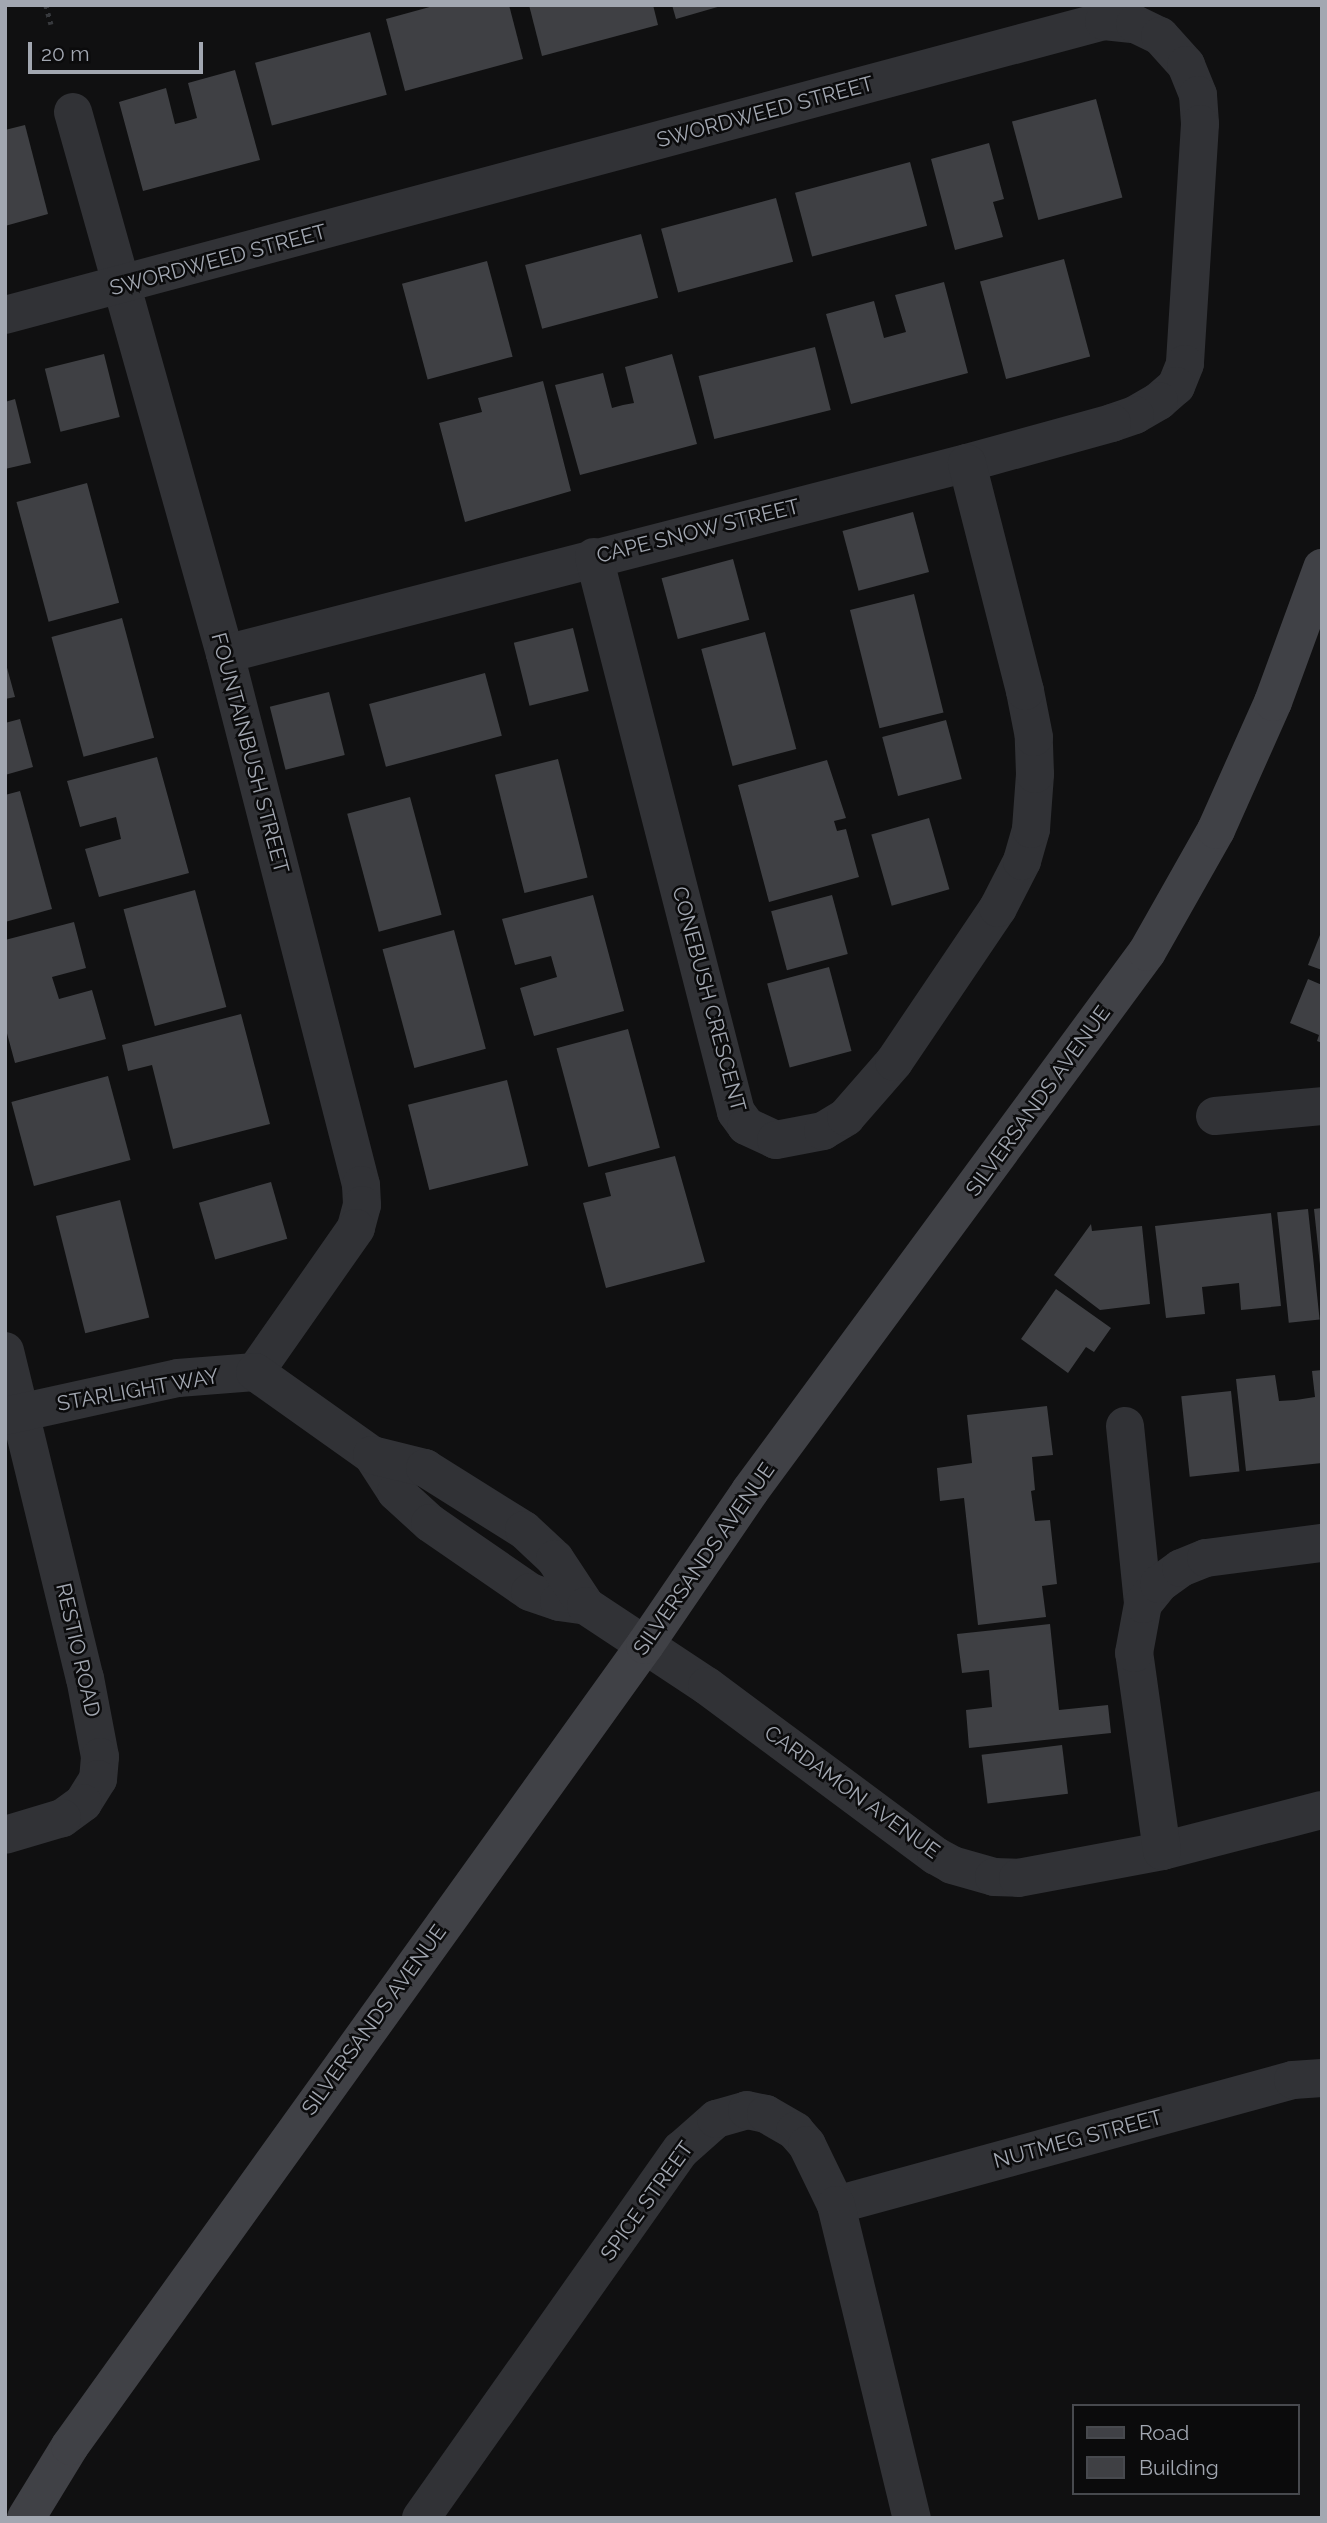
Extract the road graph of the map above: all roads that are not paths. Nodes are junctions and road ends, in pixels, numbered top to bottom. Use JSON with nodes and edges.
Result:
{"nodes":[{"id":1,"x":73,"y":112,"type":"dead end"},
{"id":2,"x":122,"y":286,"type":"junction"},
{"id":3,"x":5,"y":315,"type":"edge"},
{"id":4,"x":1167,"y":395,"type":"joint"},
{"id":5,"x":967,"y":463,"type":"junction"},
{"id":6,"x":594,"y":557,"type":"junction"},
{"id":7,"x":1322,"y":568,"type":"edge"},
{"id":8,"x":225,"y":654,"type":"junction"},
{"id":9,"x":1322,"y":1106,"type":"edge"},
{"id":10,"x":1215,"y":1116,"type":"dead end"},
{"id":11,"x":5,"y":1351,"type":"edge"},
{"id":12,"x":255,"y":1372,"type":"junction"},
{"id":13,"x":13,"y":1414,"type":"edge"},
{"id":14,"x":1125,"y":1426,"type":"dead end"},
{"id":15,"x":372,"y":1455,"type":"junction"},
{"id":16,"x":462,"y":1490,"type":"junction"},
{"id":17,"x":439,"y":1529,"type":"junction"},
{"id":18,"x":1322,"y":1543,"type":"edge"},
{"id":19,"x":1143,"y":1604,"type":"junction"},
{"id":20,"x":586,"y":1606,"type":"junction"},
{"id":21,"x":645,"y":1645,"type":"junction"},
{"id":22,"x":1322,"y":1810,"type":"edge"},
{"id":23,"x":5,"y":1835,"type":"edge"},
{"id":24,"x":1162,"y":1850,"type":"junction"},
{"id":25,"x":1322,"y":2078,"type":"edge"},
{"id":26,"x":836,"y":2205,"type":"junction"},
{"id":27,"x":908,"y":2517,"type":"edge"},
{"id":28,"x":26,"y":2518,"type":"edge"},
{"id":29,"x":421,"y":2518,"type":"edge"}],
"edges":[{"from":1,"to":2,"type":"street","name":"FOUNTAINBUSH STREET"},
{"from":2,"to":3,"type":"street","name":"SWORDWEED STREET"},
{"from":2,"to":4,"type":"street","name":"SWORDWEED STREET"},
{"from":2,"to":8,"type":"street","name":"FOUNTAINBUSH STREET"},
{"from":4,"to":5,"type":"street","name":"CAPE SNOW STREET"},
{"from":5,"to":6,"type":"street","name":"CAPE SNOW STREET"},
{"from":5,"to":6,"type":"street","name":"CONEBUSH CRESCENT"},
{"from":6,"to":8,"type":"street","name":"CAPE SNOW STREET"},
{"from":7,"to":21,"type":"street","name":"SILVERSANDS AVENUE"},
{"from":8,"to":12,"type":"street","name":"FOUNTAINBUSH STREET"},
{"from":9,"to":10,"type":"street"},
{"from":11,"to":13,"type":"street","name":"RESTIO ROAD"},
{"from":12,"to":13,"type":"street","name":"STARLIGHT WAY"},
{"from":12,"to":15,"type":"street"},
{"from":13,"to":23,"type":"street","name":"RESTIO ROAD"},
{"from":14,"to":19,"type":"street"},
{"from":15,"to":16,"type":"street"},
{"from":15,"to":17,"type":"street"},
{"from":16,"to":17,"type":"street"},
{"from":16,"to":20,"type":"street"},
{"from":17,"to":20,"type":"street"},
{"from":18,"to":19,"type":"street"},
{"from":19,"to":24,"type":"street"},
{"from":20,"to":21,"type":"street"},
{"from":21,"to":24,"type":"street","name":"CARDAMON AVENUE"},
{"from":21,"to":28,"type":"street","name":"SILVERSANDS AVENUE"},
{"from":22,"to":24,"type":"street","name":"CARDAMON AVENUE"},
{"from":25,"to":26,"type":"street","name":"NUTMEG STREET"},
{"from":26,"to":27,"type":"street","name":"SPICE STREET"},
{"from":26,"to":29,"type":"street","name":"SPICE STREET"}]}
